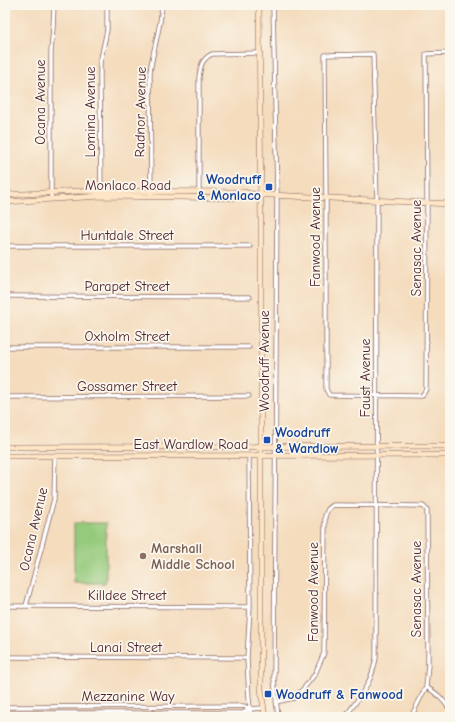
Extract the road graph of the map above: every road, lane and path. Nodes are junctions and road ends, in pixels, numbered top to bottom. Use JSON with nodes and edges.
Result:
{"nodes":[{"id":1,"x":54,"y":5,"type":"edge"},
{"id":2,"x":107,"y":5,"type":"edge"},
{"id":3,"x":162,"y":5,"type":"edge"},
{"id":4,"x":259,"y":5,"type":"edge"},
{"id":5,"x":273,"y":5,"type":"edge"},
{"id":6,"x":260,"y":54,"type":"junction"},
{"id":7,"x":350,"y":54,"type":"joint"},
{"id":8,"x":450,"y":54,"type":"edge"},
{"id":9,"x":50,"y":192,"type":"junction"},
{"id":10,"x":101,"y":193,"type":"junction"},
{"id":11,"x":150,"y":194,"type":"junction"},
{"id":12,"x":199,"y":194,"type":"junction"},
{"id":13,"x":261,"y":194,"type":"junction"},
{"id":14,"x":5,"y":195,"type":"edge"},
{"id":15,"x":277,"y":196,"type":"junction"},
{"id":16,"x":326,"y":198,"type":"junction"},
{"id":17,"x":51,"y":199,"type":"junction"},
{"id":18,"x":377,"y":201,"type":"junction"},
{"id":19,"x":5,"y":202,"type":"edge"},
{"id":20,"x":427,"y":203,"type":"junction"},
{"id":21,"x":450,"y":204,"type":"edge"},
{"id":22,"x":5,"y":246,"type":"edge"},
{"id":23,"x":250,"y":246,"type":"dead end"},
{"id":24,"x":5,"y":263,"type":"edge"},
{"id":25,"x":5,"y":296,"type":"edge"},
{"id":26,"x":250,"y":297,"type":"dead end"},
{"id":27,"x":5,"y":347,"type":"edge"},
{"id":28,"x":249,"y":347,"type":"dead end"},
{"id":29,"x":5,"y":384,"type":"edge"},
{"id":30,"x":249,"y":396,"type":"dead end"},
{"id":31,"x":376,"y":396,"type":"junction"},
{"id":32,"x":5,"y":397,"type":"edge"},
{"id":33,"x":275,"y":446,"type":"junction"},
{"id":34,"x":375,"y":446,"type":"junction"},
{"id":35,"x":450,"y":446,"type":"edge"},
{"id":36,"x":5,"y":447,"type":"edge"},
{"id":37,"x":261,"y":447,"type":"junction"},
{"id":38,"x":376,"y":455,"type":"junction"},
{"id":39,"x":450,"y":455,"type":"edge"},
{"id":40,"x":5,"y":456,"type":"edge"},
{"id":41,"x":56,"y":456,"type":"junction"},
{"id":42,"x":249,"y":456,"type":"junction"},
{"id":43,"x":261,"y":456,"type":"junction"},
{"id":44,"x":276,"y":456,"type":"junction"},
{"id":45,"x":376,"y":506,"type":"junction"},
{"id":46,"x":5,"y":606,"type":"edge"},
{"id":47,"x":26,"y":606,"type":"junction"},
{"id":48,"x":250,"y":607,"type":"junction"},
{"id":49,"x":5,"y":657,"type":"edge"},
{"id":50,"x":247,"y":658,"type":"junction"},
{"id":51,"x":426,"y":687,"type":"junction"},
{"id":52,"x":276,"y":702,"type":"junction"},
{"id":53,"x":5,"y":707,"type":"edge"},
{"id":54,"x":106,"y":707,"type":"junction"},
{"id":55,"x":263,"y":708,"type":"junction"},
{"id":56,"x":250,"y":709,"type":"junction"},
{"id":57,"x":450,"y":710,"type":"edge"},
{"id":58,"x":5,"y":713,"type":"edge"},
{"id":59,"x":106,"y":714,"type":"junction"},
{"id":60,"x":251,"y":717,"type":"edge"},
{"id":61,"x":264,"y":717,"type":"edge"},
{"id":62,"x":278,"y":717,"type":"edge"},
{"id":63,"x":345,"y":717,"type":"edge"},
{"id":64,"x":411,"y":717,"type":"edge"}],
"edges":[{"from":1,"to":9,"type":"street","name":"Ocana Avenue"},
{"from":2,"to":10,"type":"street","name":"Lomina Avenue"},
{"from":3,"to":11,"type":"street","name":"Radnor Avenue"},
{"from":4,"to":6,"type":"main road","name":"Woodruff Avenue"},
{"from":5,"to":15,"type":"street","name":"Woodruff Avenue"},
{"from":6,"to":12,"type":"street"},
{"from":6,"to":13,"type":"main road","name":"Woodruff Avenue"},
{"from":7,"to":16,"type":"street","name":"Fanwood Avenue"},
{"from":7,"to":18,"type":"street","name":"Faust Avenue"},
{"from":8,"to":20,"type":"street","name":"Senasac Avenue"},
{"from":9,"to":10,"type":"main road","name":"Monlaco Road"},
{"from":9,"to":14,"type":"main road","name":"Monlaco Road"},
{"from":9,"to":17,"type":"street","name":"Ocana Avenue"},
{"from":10,"to":11,"type":"main road","name":"Monlaco Road"},
{"from":10,"to":17,"type":"main road","name":"Monlaco Road"},
{"from":11,"to":12,"type":"main road","name":"Monlaco Road"},
{"from":12,"to":13,"type":"main road","name":"Monlaco Road"},
{"from":13,"to":15,"type":"main road","name":"Monlaco Road"},
{"from":13,"to":37,"type":"main road","name":"Woodruff Avenue"},
{"from":15,"to":16,"type":"main road","name":"Monlaco Road"},
{"from":15,"to":33,"type":"street","name":"Woodruff Avenue"},
{"from":16,"to":18,"type":"main road","name":"Monlaco Road"},
{"from":16,"to":31,"type":"street","name":"Fanwood Avenue"},
{"from":17,"to":19,"type":"main road","name":"Monlaco Road"},
{"from":18,"to":20,"type":"main road","name":"Monlaco Road"},
{"from":18,"to":31,"type":"street","name":"Faust Avenue"},
{"from":20,"to":21,"type":"main road","name":"Monlaco Road"},
{"from":20,"to":31,"type":"street","name":"Senasac Avenue"},
{"from":22,"to":23,"type":"street","name":"Huntdale Street"},
{"from":24,"to":25,"type":"main road"},
{"from":25,"to":26,"type":"street","name":"Parapet Street"},
{"from":25,"to":27,"type":"main road"},
{"from":27,"to":28,"type":"street","name":"Oxholm Street"},
{"from":27,"to":29,"type":"main road"},
{"from":30,"to":32,"type":"street","name":"Gossamer Street"},
{"from":31,"to":34,"type":"street","name":"Faust Avenue"},
{"from":33,"to":34,"type":"main road","name":"East Wardlow Road"},
{"from":33,"to":37,"type":"main road","name":"East Wardlow Road"},
{"from":33,"to":44,"type":"street","name":"Woodruff Avenue"},
{"from":34,"to":35,"type":"main road","name":"East Wardlow Road"},
{"from":34,"to":38,"type":"street","name":"Faust Avenue"},
{"from":36,"to":37,"type":"main road","name":"East Wardlow Road"},
{"from":37,"to":43,"type":"main road","name":"Woodruff Avenue"},
{"from":38,"to":39,"type":"main road","name":"East Wardlow Road"},
{"from":38,"to":44,"type":"main road","name":"East Wardlow Road"},
{"from":38,"to":45,"type":"street","name":"Faust Avenue"},
{"from":40,"to":41,"type":"main road","name":"East Wardlow Road"},
{"from":41,"to":42,"type":"main road","name":"East Wardlow Road"},
{"from":41,"to":47,"type":"street","name":"Ocana Avenue"},
{"from":42,"to":43,"type":"main road","name":"East Wardlow Road"},
{"from":42,"to":48,"type":"street"},
{"from":43,"to":44,"type":"main road","name":"East Wardlow Road"},
{"from":43,"to":55,"type":"main road","name":"Woodruff Avenue"},
{"from":44,"to":52,"type":"street","name":"Woodruff Avenue"},
{"from":45,"to":51,"type":"street","name":"Senasac Avenue"},
{"from":45,"to":52,"type":"street","name":"Fanwood Avenue"},
{"from":45,"to":63,"type":"street","name":"Faust Avenue"},
{"from":46,"to":47,"type":"street","name":"Killdee Street"},
{"from":47,"to":48,"type":"street","name":"Killdee Street"},
{"from":48,"to":50,"type":"street"},
{"from":49,"to":50,"type":"street","name":"Lanai Street"},
{"from":50,"to":56,"type":"street"},
{"from":51,"to":57,"type":"street"},
{"from":51,"to":64,"type":"street","name":"Senasac Avenue"},
{"from":52,"to":62,"type":"street","name":"Woodruff Avenue"},
{"from":53,"to":54,"type":"street","name":"Mezzanine Way"},
{"from":54,"to":56,"type":"street","name":"Mezzanine Way"},
{"from":54,"to":59,"type":"street"},
{"from":55,"to":56,"type":"street","name":"Mezzanine Way"},
{"from":55,"to":61,"type":"main road","name":"Woodruff Avenue"},
{"from":56,"to":59,"type":"street","name":"Mezzanine Way"},
{"from":56,"to":60,"type":"street"},
{"from":58,"to":59,"type":"street","name":"Mezzanine Way"}]}
